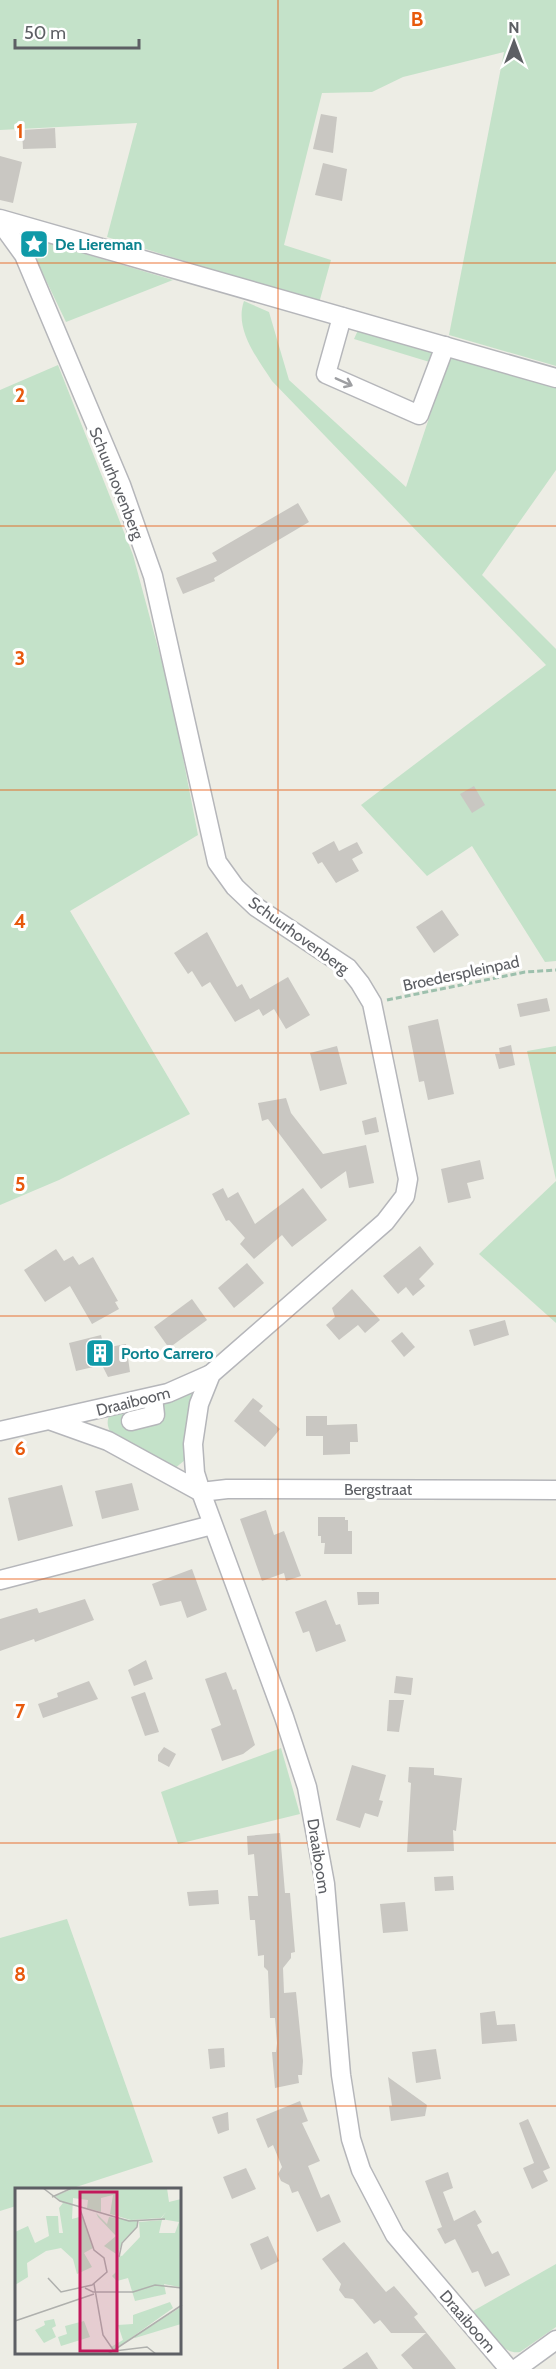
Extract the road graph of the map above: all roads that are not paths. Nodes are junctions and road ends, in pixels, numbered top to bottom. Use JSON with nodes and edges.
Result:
{"nodes":[{"id":1,"x":0,"y":220,"type":"edge"},
{"id":2,"x":342,"y":316,"type":"junction"},
{"id":3,"x":445,"y":346,"type":"junction"},
{"id":4,"x":556,"y":378,"type":"edge"},
{"id":5,"x":211,"y":1374,"type":"junction"},
{"id":6,"x":153,"y":1397,"type":"junction"},
{"id":7,"x":52,"y":1421,"type":"junction"},
{"id":8,"x":131,"y":1421,"type":"dead end"},
{"id":9,"x":0,"y":1431,"type":"edge"},
{"id":10,"x":556,"y":1490,"type":"edge"},
{"id":11,"x":201,"y":1492,"type":"junction"},
{"id":12,"x":212,"y":1525,"type":"junction"},
{"id":13,"x":0,"y":1580,"type":"edge"},
{"id":14,"x":556,"y":2340,"type":"edge"},
{"id":15,"x":509,"y":2369,"type":"edge"},
{"id":16,"x":516,"y":2369,"type":"edge"}],
"edges":[{"from":1,"to":2,"type":"street","name":"Schuurhovenberg"},
{"from":1,"to":5,"type":"street","name":"Schuurhovenberg"},
{"from":2,"to":3,"type":"street","name":"Schuurhovenberg"},
{"from":2,"to":3,"type":"street","one_way":true},
{"from":3,"to":4,"type":"street","name":"Schuurhovenberg"},
{"from":5,"to":6,"type":"street","name":"Draaiboom"},
{"from":5,"to":11,"type":"street","name":"Schuurhovenberg"},
{"from":6,"to":7,"type":"street","name":"Draaiboom"},
{"from":6,"to":8,"type":"street"},
{"from":7,"to":9,"type":"street","name":"Draaiboom"},
{"from":7,"to":11,"type":"street","name":"Draaiboom"},
{"from":10,"to":11,"type":"street","name":"Bergstraat"},
{"from":11,"to":12,"type":"street","name":"Schuurhovenberg"},
{"from":12,"to":13,"type":"street"},
{"from":12,"to":15,"type":"street","name":"Draaiboom"},
{"from":14,"to":16,"type":"street"}]}
